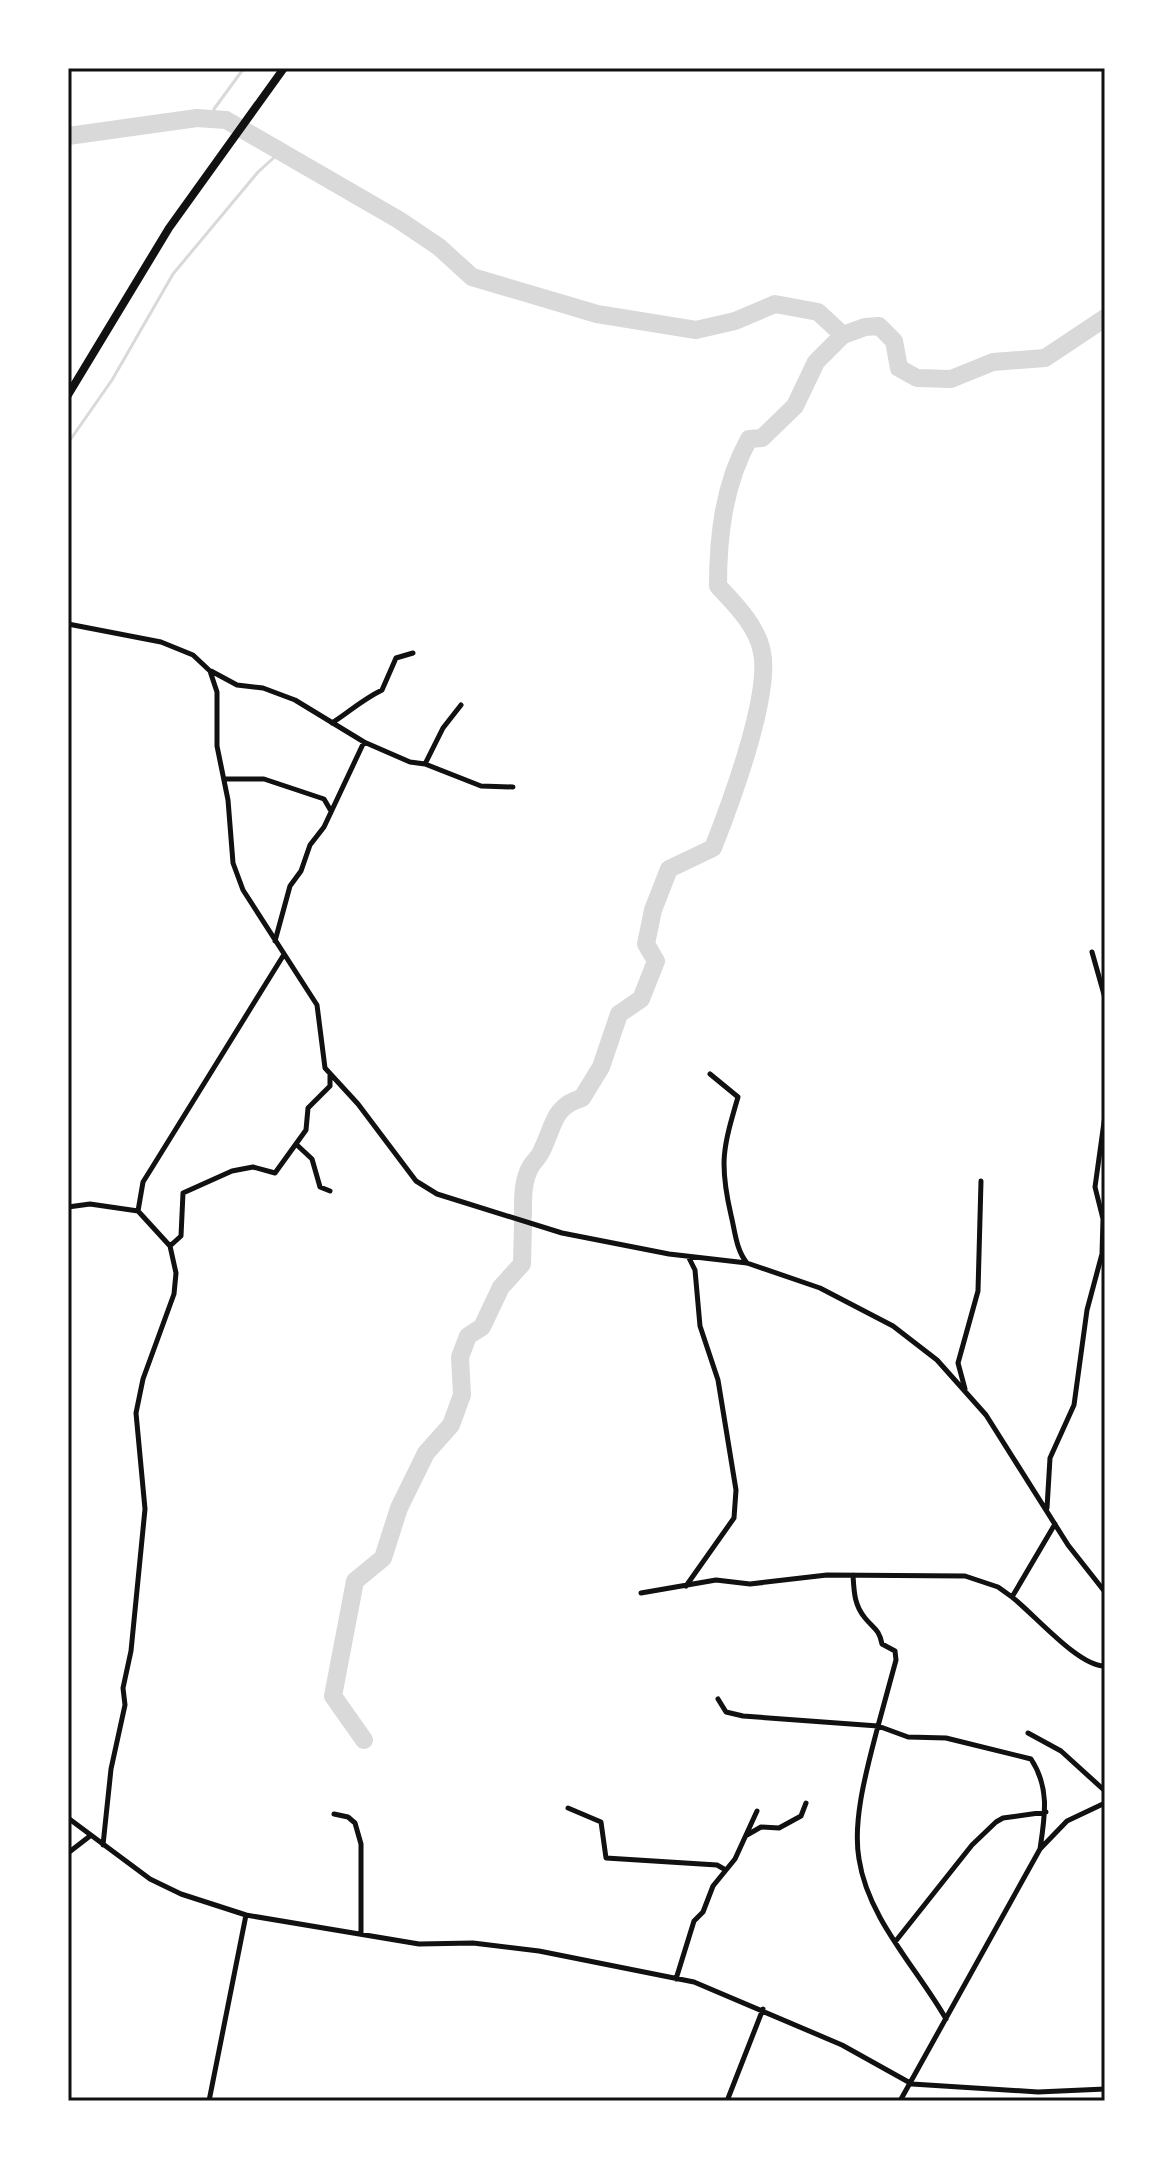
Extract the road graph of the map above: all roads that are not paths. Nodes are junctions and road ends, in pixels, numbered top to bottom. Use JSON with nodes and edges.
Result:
{"nodes":[{"id":1,"x":284,"y":68,"type":"edge"},
{"id":2,"x":68,"y":395,"type":"edge"},
{"id":3,"x":68,"y":624,"type":"edge"},
{"id":4,"x":413,"y":653,"type":"dead end"},
{"id":5,"x":210,"y":671,"type":"junction"},
{"id":6,"x":461,"y":705,"type":"dead end"},
{"id":7,"x":332,"y":723,"type":"junction"},
{"id":8,"x":364,"y":742,"type":"junction"},
{"id":9,"x":425,"y":764,"type":"junction"},
{"id":10,"x":225,"y":779,"type":"junction"},
{"id":11,"x":513,"y":787,"type":"dead end"},
{"id":12,"x":331,"y":812,"type":"junction"},
{"id":13,"x":275,"y":942,"type":"junction"},
{"id":14,"x":1092,"y":952,"type":"dead end"},
{"id":15,"x":283,"y":956,"type":"junction"},
{"id":16,"x":1105,"y":998,"type":"edge"},
{"id":17,"x":330,"y":1074,"type":"junction"},
{"id":18,"x":710,"y":1074,"type":"dead end"},
{"id":19,"x":1105,"y":1115,"type":"edge"},
{"id":20,"x":297,"y":1145,"type":"junction"},
{"id":21,"x":981,"y":1181,"type":"dead end"},
{"id":22,"x":330,"y":1191,"type":"dead end"},
{"id":23,"x":68,"y":1207,"type":"edge"},
{"id":24,"x":138,"y":1211,"type":"junction"},
{"id":25,"x":1105,"y":1241,"type":"edge"},
{"id":26,"x":170,"y":1246,"type":"junction"},
{"id":27,"x":1102,"y":1254,"type":"junction"},
{"id":28,"x":689,"y":1257,"type":"junction"},
{"id":29,"x":747,"y":1263,"type":"junction"},
{"id":30,"x":965,"y":1389,"type":"junction"},
{"id":31,"x":1047,"y":1510,"type":"junction"},
{"id":32,"x":1055,"y":1524,"type":"junction"},
{"id":33,"x":853,"y":1575,"type":"junction"},
{"id":34,"x":686,"y":1587,"type":"junction"},
{"id":35,"x":1105,"y":1592,"type":"edge"},
{"id":36,"x":641,"y":1593,"type":"dead end"},
{"id":37,"x":1012,"y":1597,"type":"junction"},
{"id":38,"x":1105,"y":1666,"type":"edge"},
{"id":39,"x":718,"y":1699,"type":"dead end"},
{"id":40,"x":878,"y":1726,"type":"junction"},
{"id":41,"x":1028,"y":1733,"type":"dead end"},
{"id":42,"x":1105,"y":1791,"type":"edge"},
{"id":43,"x":806,"y":1803,"type":"dead end"},
{"id":44,"x":1105,"y":1803,"type":"edge"},
{"id":45,"x":568,"y":1808,"type":"dead end"},
{"id":46,"x":757,"y":1811,"type":"dead end"},
{"id":47,"x":1046,"y":1812,"type":"junction"},
{"id":48,"x":334,"y":1814,"type":"dead end"},
{"id":49,"x":68,"y":1818,"type":"edge"},
{"id":50,"x":90,"y":1836,"type":"junction"},
{"id":51,"x":746,"y":1836,"type":"junction"},
{"id":52,"x":103,"y":1845,"type":"junction"},
{"id":53,"x":1040,"y":1849,"type":"junction"},
{"id":54,"x":68,"y":1853,"type":"edge"},
{"id":55,"x":724,"y":1869,"type":"junction"},
{"id":56,"x":246,"y":1915,"type":"junction"},
{"id":57,"x":361,"y":1934,"type":"junction"},
{"id":58,"x":895,"y":1942,"type":"junction"},
{"id":59,"x":676,"y":1979,"type":"junction"},
{"id":60,"x":763,"y":2009,"type":"junction"},
{"id":61,"x":946,"y":2019,"type":"junction"},
{"id":62,"x":912,"y":2084,"type":"junction"},
{"id":63,"x":1105,"y":2089,"type":"edge"},
{"id":64,"x":209,"y":2101,"type":"edge"},
{"id":65,"x":727,"y":2101,"type":"edge"},
{"id":66,"x":900,"y":2101,"type":"edge"}],
"edges":[{"from":1,"to":2,"type":"main road"},
{"from":3,"to":5,"type":"street"},
{"from":4,"to":7,"type":"street"},
{"from":5,"to":7,"type":"street"},
{"from":5,"to":10,"type":"street"},
{"from":6,"to":9,"type":"street"},
{"from":7,"to":8,"type":"street"},
{"from":8,"to":9,"type":"street"},
{"from":8,"to":12,"type":"street"},
{"from":9,"to":11,"type":"street"},
{"from":10,"to":12,"type":"street"},
{"from":10,"to":13,"type":"street"},
{"from":12,"to":13,"type":"street"},
{"from":13,"to":15,"type":"street"},
{"from":14,"to":16,"type":"street"},
{"from":15,"to":17,"type":"street"},
{"from":15,"to":24,"type":"street"},
{"from":17,"to":20,"type":"street"},
{"from":17,"to":28,"type":"street"},
{"from":18,"to":29,"type":"street"},
{"from":19,"to":27,"type":"street"},
{"from":20,"to":22,"type":"street"},
{"from":20,"to":26,"type":"street"},
{"from":21,"to":30,"type":"street"},
{"from":23,"to":24,"type":"street"},
{"from":24,"to":26,"type":"street"},
{"from":25,"to":27,"type":"street"},
{"from":26,"to":52,"type":"street"},
{"from":27,"to":31,"type":"street"},
{"from":28,"to":29,"type":"street"},
{"from":28,"to":34,"type":"street"},
{"from":29,"to":30,"type":"street"},
{"from":30,"to":31,"type":"street"},
{"from":31,"to":32,"type":"street"},
{"from":32,"to":35,"type":"street"},
{"from":32,"to":37,"type":"street"},
{"from":33,"to":34,"type":"street"},
{"from":33,"to":37,"type":"street"},
{"from":33,"to":40,"type":"street"},
{"from":34,"to":36,"type":"street"},
{"from":37,"to":38,"type":"street"},
{"from":39,"to":40,"type":"street"},
{"from":40,"to":47,"type":"street"},
{"from":40,"to":58,"type":"street"},
{"from":41,"to":42,"type":"street"},
{"from":43,"to":51,"type":"street"},
{"from":44,"to":53,"type":"street"},
{"from":45,"to":55,"type":"street"},
{"from":46,"to":51,"type":"street"},
{"from":47,"to":53,"type":"street"},
{"from":47,"to":58,"type":"street"},
{"from":48,"to":57,"type":"street"},
{"from":49,"to":50,"type":"street"},
{"from":50,"to":52,"type":"street"},
{"from":50,"to":54,"type":"street"},
{"from":51,"to":55,"type":"street"},
{"from":52,"to":56,"type":"street"},
{"from":53,"to":61,"type":"street"},
{"from":55,"to":59,"type":"street"},
{"from":56,"to":57,"type":"street"},
{"from":56,"to":64,"type":"street"},
{"from":57,"to":59,"type":"street"},
{"from":58,"to":61,"type":"street"},
{"from":59,"to":60,"type":"street"},
{"from":60,"to":62,"type":"street"},
{"from":60,"to":65,"type":"street"},
{"from":61,"to":62,"type":"street"},
{"from":62,"to":63,"type":"street"},
{"from":62,"to":66,"type":"street"}]}
